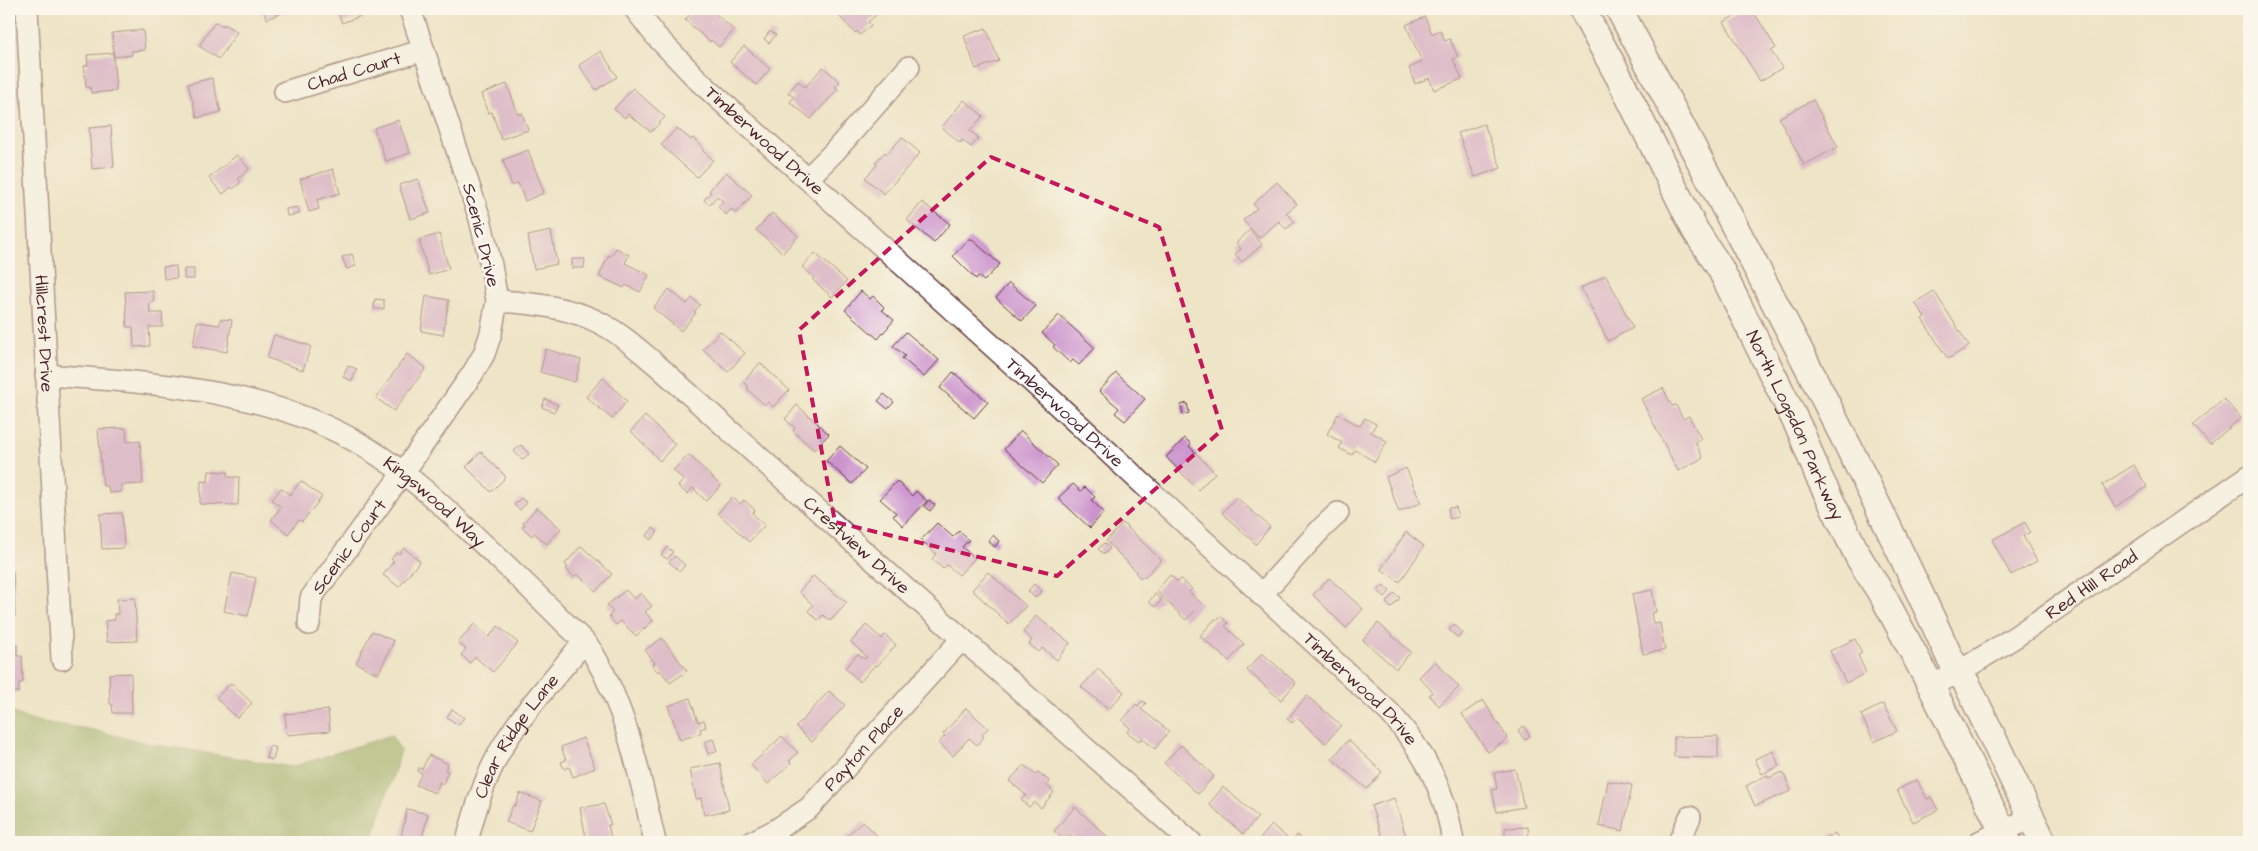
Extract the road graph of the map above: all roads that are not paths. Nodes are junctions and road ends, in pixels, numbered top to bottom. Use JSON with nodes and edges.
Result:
{"nodes":[{"id":1,"x":27,"y":9,"type":"edge"},
{"id":2,"x":410,"y":9,"type":"edge"},
{"id":3,"x":635,"y":9,"type":"edge"},
{"id":4,"x":1582,"y":9,"type":"edge"},
{"id":5,"x":1619,"y":9,"type":"edge"},
{"id":6,"x":424,"y":50,"type":"junction"},
{"id":7,"x":909,"y":67,"type":"dead end"},
{"id":8,"x":286,"y":92,"type":"dead end"},
{"id":9,"x":808,"y":178,"type":"junction"},
{"id":10,"x":497,"y":301,"type":"junction"},
{"id":11,"x":1776,"y":305,"type":"junction"},
{"id":12,"x":1747,"y":323,"type":"junction"},
{"id":13,"x":46,"y":375,"type":"junction"},
{"id":14,"x":404,"y":474,"type":"junction"},
{"id":15,"x":2249,"y":476,"type":"edge"},
{"id":16,"x":1338,"y":513,"type":"dead end"},
{"id":17,"x":1261,"y":595,"type":"junction"},
{"id":18,"x":309,"y":624,"type":"dead end"},
{"id":19,"x":962,"y":639,"type":"junction"},
{"id":20,"x":584,"y":642,"type":"junction"},
{"id":21,"x":62,"y":659,"type":"dead end"},
{"id":22,"x":1959,"y":672,"type":"junction"},
{"id":23,"x":1931,"y":686,"type":"junction"},
{"id":24,"x":1690,"y":817,"type":"dead end"},
{"id":25,"x":2031,"y":818,"type":"junction"},
{"id":26,"x":2005,"y":836,"type":"edge"},
{"id":27,"x":1181,"y":839,"type":"edge"},
{"id":28,"x":467,"y":842,"type":"edge"},
{"id":29,"x":654,"y":842,"type":"edge"},
{"id":30,"x":752,"y":842,"type":"edge"},
{"id":31,"x":1453,"y":842,"type":"edge"},
{"id":32,"x":1679,"y":842,"type":"edge"},
{"id":33,"x":1979,"y":842,"type":"edge"},
{"id":34,"x":2043,"y":842,"type":"edge"}],
"edges":[{"from":1,"to":13,"type":"street","name":"Hillcrest Drive"},
{"from":2,"to":6,"type":"street","name":"Scenic Drive"},
{"from":3,"to":9,"type":"street","name":"Timberwood Drive"},
{"from":4,"to":12,"type":"main road","name":"North Logsdon Parkway"},
{"from":5,"to":11,"type":"main road","name":"North Logsdon Parkway"},
{"from":6,"to":8,"type":"street","name":"Chad Court"},
{"from":6,"to":10,"type":"street","name":"Scenic Drive"},
{"from":7,"to":9,"type":"street"},
{"from":9,"to":17,"type":"street","name":"Timberwood Drive"},
{"from":10,"to":14,"type":"street","name":"Scenic Drive"},
{"from":10,"to":19,"type":"street","name":"Crestview Drive"},
{"from":11,"to":12,"type":"main road"},
{"from":11,"to":22,"type":"main road","name":"North Logsdon Parkway"},
{"from":12,"to":23,"type":"main road","name":"North Logsdon Parkway"},
{"from":13,"to":14,"type":"street","name":"Kingswood Way"},
{"from":13,"to":21,"type":"street","name":"Hillcrest Drive"},
{"from":14,"to":18,"type":"street","name":"Scenic Court"},
{"from":14,"to":20,"type":"street","name":"Kingswood Way"},
{"from":15,"to":22,"type":"street","name":"Red Hill Road"},
{"from":16,"to":17,"type":"street"},
{"from":17,"to":31,"type":"street","name":"Timberwood Drive"},
{"from":19,"to":27,"type":"street","name":"Crestview Drive"},
{"from":19,"to":30,"type":"street","name":"Payton Place"},
{"from":20,"to":28,"type":"street","name":"Clear Ridge Lane"},
{"from":20,"to":29,"type":"street","name":"Kingswood Way"},
{"from":22,"to":23,"type":"street","name":"Red Hill Road"},
{"from":22,"to":25,"type":"main road","name":"North Logsdon Parkway"},
{"from":23,"to":26,"type":"main road","name":"North Logsdon Parkway"},
{"from":24,"to":32,"type":"street"},
{"from":25,"to":26,"type":"street"},
{"from":25,"to":34,"type":"main road","name":"North Logsdon Parkway"},
{"from":26,"to":33,"type":"street"}]}
